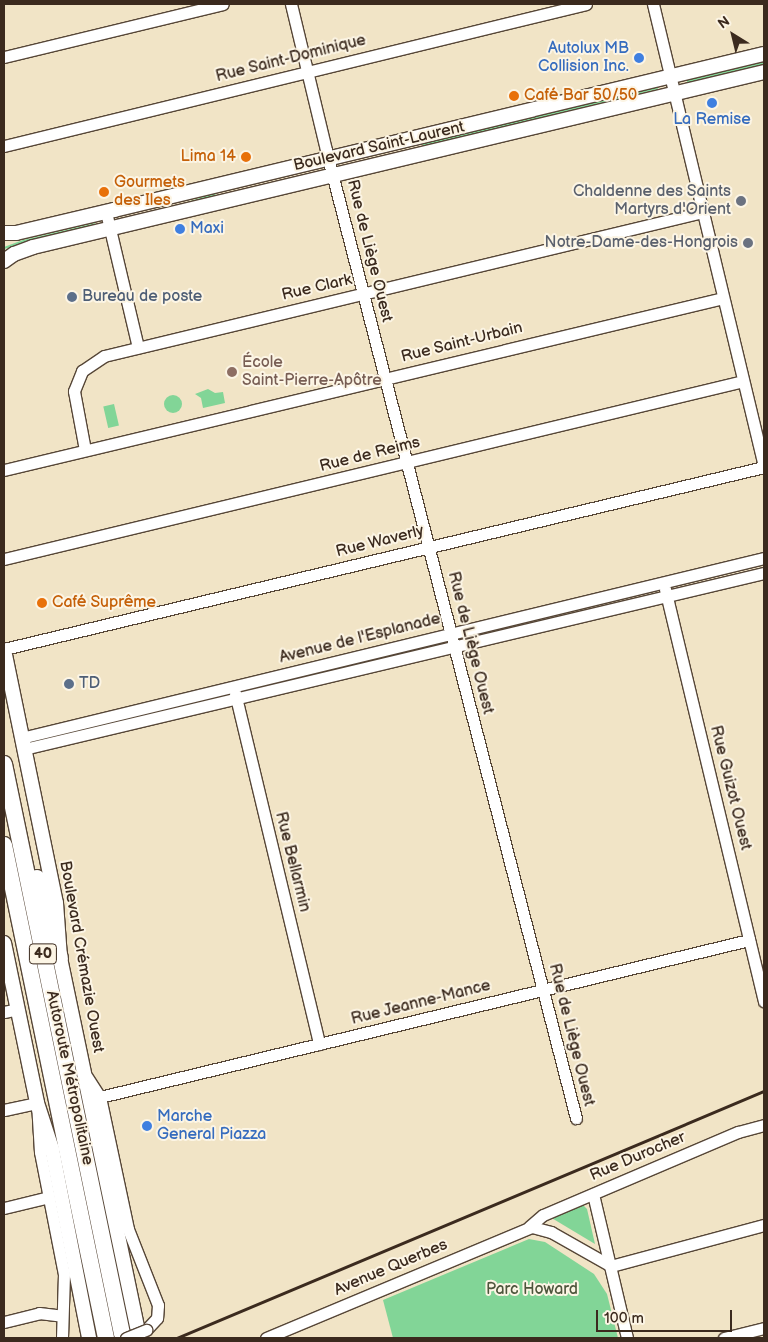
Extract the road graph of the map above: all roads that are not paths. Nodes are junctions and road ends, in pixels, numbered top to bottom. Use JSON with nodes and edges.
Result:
{"nodes":[{"id":1,"x":223,"y":4,"type":"edge"},
{"id":2,"x":291,"y":4,"type":"edge"},
{"id":3,"x":586,"y":4,"type":"edge"},
{"id":4,"x":653,"y":4,"type":"edge"},
{"id":5,"x":764,"y":54,"type":"edge"},
{"id":6,"x":4,"y":57,"type":"edge"},
{"id":7,"x":307,"y":72,"type":"junction"},
{"id":8,"x":764,"y":72,"type":"edge"},
{"id":9,"x":670,"y":77,"type":"junction"},
{"id":10,"x":674,"y":94,"type":"junction"},
{"id":11,"x":4,"y":146,"type":"edge"},
{"id":12,"x":328,"y":158,"type":"junction"},
{"id":13,"x":333,"y":176,"type":"junction"},
{"id":14,"x":106,"y":212,"type":"junction"},
{"id":15,"x":703,"y":212,"type":"junction"},
{"id":16,"x":110,"y":229,"type":"junction"},
{"id":17,"x":10,"y":233,"type":"edge"},
{"id":18,"x":4,"y":242,"type":"edge"},
{"id":19,"x":4,"y":261,"type":"edge"},
{"id":20,"x":363,"y":294,"type":"junction"},
{"id":21,"x":723,"y":298,"type":"junction"},
{"id":22,"x":138,"y":347,"type":"junction"},
{"id":23,"x":385,"y":378,"type":"junction"},
{"id":24,"x":743,"y":381,"type":"junction"},
{"id":25,"x":86,"y":450,"type":"junction"},
{"id":26,"x":406,"y":463,"type":"junction"},
{"id":27,"x":764,"y":467,"type":"edge"},
{"id":28,"x":4,"y":470,"type":"edge"},
{"id":29,"x":428,"y":547,"type":"junction"},
{"id":30,"x":764,"y":558,"type":"edge"},
{"id":31,"x":4,"y":559,"type":"edge"},
{"id":32,"x":764,"y":573,"type":"edge"},
{"id":33,"x":664,"y":583,"type":"junction"},
{"id":34,"x":667,"y":597,"type":"junction"},
{"id":35,"x":450,"y":634,"type":"junction"},
{"id":36,"x":454,"y":648,"type":"junction"},
{"id":37,"x":4,"y":650,"type":"edge"},
{"id":38,"x":233,"y":687,"type":"junction"},
{"id":39,"x":236,"y":699,"type":"junction"},
{"id":40,"x":23,"y":744,"type":"junction"},
{"id":41,"x":4,"y":764,"type":"edge"},
{"id":42,"x":4,"y":845,"type":"edge"},
{"id":43,"x":749,"y":940,"type":"junction"},
{"id":44,"x":4,"y":943,"type":"edge"},
{"id":45,"x":60,"y":958,"type":"junction"},
{"id":46,"x":543,"y":990,"type":"junction"},
{"id":47,"x":764,"y":1001,"type":"edge"},
{"id":48,"x":11,"y":1011,"type":"edge"},
{"id":49,"x":319,"y":1044,"type":"junction"},
{"id":50,"x":83,"y":1072,"type":"junction"},
{"id":51,"x":100,"y":1097,"type":"junction"},
{"id":52,"x":37,"y":1103,"type":"junction"},
{"id":53,"x":4,"y":1110,"type":"edge"},
{"id":54,"x":576,"y":1118,"type":"dead end"},
{"id":55,"x":764,"y":1125,"type":"edge"},
{"id":56,"x":593,"y":1194,"type":"junction"},
{"id":57,"x":49,"y":1197,"type":"junction"},
{"id":58,"x":4,"y":1208,"type":"edge"},
{"id":59,"x":764,"y":1226,"type":"edge"},
{"id":60,"x":529,"y":1227,"type":"junction"},
{"id":61,"x":611,"y":1266,"type":"junction"},
{"id":62,"x":62,"y":1316,"type":"junction"},
{"id":63,"x":4,"y":1322,"type":"edge"},
{"id":64,"x":764,"y":1328,"type":"edge"},
{"id":65,"x":133,"y":1332,"type":"edge"},
{"id":66,"x":62,"y":1338,"type":"edge"},
{"id":67,"x":89,"y":1338,"type":"edge"},
{"id":68,"x":106,"y":1338,"type":"edge"},
{"id":69,"x":266,"y":1338,"type":"edge"},
{"id":70,"x":627,"y":1338,"type":"edge"},
{"id":71,"x":724,"y":1338,"type":"edge"}],
"edges":[{"from":1,"to":6,"type":"street"},
{"from":2,"to":7,"type":"street","name":"Rue de Liège Ouest"},
{"from":3,"to":7,"type":"street","name":"Rue Saint-Dominique"},
{"from":4,"to":9,"type":"street"},
{"from":5,"to":9,"type":"main road","name":"Boulevard Saint-Laurent"},
{"from":7,"to":11,"type":"street","name":"Rue Saint-Dominique"},
{"from":7,"to":12,"type":"street","name":"Rue de Liège Ouest"},
{"from":8,"to":10,"type":"main road","name":"Boulevard Saint-Laurent"},
{"from":9,"to":10,"type":"street"},
{"from":9,"to":12,"type":"main road","name":"Boulevard Saint-Laurent"},
{"from":10,"to":13,"type":"main road","name":"Boulevard Saint-Laurent"},
{"from":10,"to":15,"type":"street"},
{"from":12,"to":13,"type":"street","name":"Rue de Liège Ouest"},
{"from":12,"to":14,"type":"main road","name":"Boulevard Saint-Laurent"},
{"from":13,"to":16,"type":"main road","name":"Boulevard Saint-Laurent"},
{"from":13,"to":20,"type":"street","name":"Rue de Liège Ouest"},
{"from":14,"to":16,"type":"street"},
{"from":14,"to":17,"type":"main road","name":"Boulevard Saint-Laurent"},
{"from":15,"to":20,"type":"street","name":"Rue Clark"},
{"from":15,"to":21,"type":"street"},
{"from":16,"to":19,"type":"main road","name":"Boulevard Saint-Laurent"},
{"from":16,"to":22,"type":"street"},
{"from":17,"to":18,"type":"main road"},
{"from":20,"to":22,"type":"street","name":"Rue Clark"},
{"from":20,"to":23,"type":"street","name":"Rue de Liège Ouest"},
{"from":21,"to":23,"type":"street","name":"Rue Saint-Urbain"},
{"from":21,"to":24,"type":"street"},
{"from":22,"to":25,"type":"street","name":"Rue Clark"},
{"from":23,"to":25,"type":"street","name":"Rue Saint-Urbain"},
{"from":23,"to":26,"type":"street","name":"Rue de Liège Ouest"},
{"from":24,"to":26,"type":"street","name":"Rue de Reims"},
{"from":24,"to":27,"type":"street"},
{"from":25,"to":28,"type":"street","name":"Rue Saint-Urbain"},
{"from":26,"to":29,"type":"street","name":"Rue de Liège Ouest"},
{"from":26,"to":31,"type":"street","name":"Rue de Reims"},
{"from":27,"to":29,"type":"street","name":"Rue Waverly"},
{"from":29,"to":35,"type":"street","name":"Rue de Liège Ouest"},
{"from":29,"to":37,"type":"street","name":"Rue Waverly"},
{"from":30,"to":33,"type":"street","name":"Avenue de l'Esplanade"},
{"from":32,"to":34,"type":"street","name":"Avenue de l'Esplanade"},
{"from":33,"to":34,"type":"street","name":"Rue Guizot Ouest"},
{"from":33,"to":35,"type":"street","name":"Avenue de l'Esplanade"},
{"from":34,"to":36,"type":"street","name":"Avenue de l'Esplanade"},
{"from":34,"to":43,"type":"street","name":"Rue Guizot Ouest"},
{"from":35,"to":36,"type":"street","name":"Rue de Liège Ouest"},
{"from":35,"to":38,"type":"street","name":"Avenue de l'Esplanade"},
{"from":36,"to":39,"type":"street","name":"Avenue de l'Esplanade"},
{"from":36,"to":46,"type":"street","name":"Rue de Liège Ouest"},
{"from":37,"to":40,"type":"main road","name":"Boulevard Crémazie Ouest"},
{"from":38,"to":39,"type":"street","name":"Rue Bellarmin"},
{"from":38,"to":40,"type":"street","name":"Avenue de l'Esplanade"},
{"from":39,"to":40,"type":"street","name":"Avenue de l'Esplanade"},
{"from":39,"to":49,"type":"street","name":"Rue Bellarmin"},
{"from":40,"to":45,"type":"main road","name":"Boulevard Crémazie Ouest"},
{"from":41,"to":45,"type":"highway"},
{"from":41,"to":65,"type":"highway","name":"Autoroute Métropolitaine","number":"40"},
{"from":42,"to":68,"type":"highway","name":"Autoroute Métropolitaine","number":"40"},
{"from":43,"to":46,"type":"street","name":"Rue Jeanne-Mance"},
{"from":43,"to":47,"type":"street","name":"Rue Guizot Ouest"},
{"from":44,"to":48,"type":"main road"},
{"from":45,"to":50,"type":"main road","name":"Boulevard Crémazie Ouest"},
{"from":46,"to":49,"type":"street","name":"Rue Jeanne-Mance"},
{"from":46,"to":54,"type":"street","name":"Rue de Liège Ouest"},
{"from":48,"to":52,"type":"main road"},
{"from":49,"to":51,"type":"street","name":"Rue Jeanne-Mance"},
{"from":50,"to":51,"type":"street"},
{"from":50,"to":65,"type":"main road","name":"Boulevard Crémazie Ouest"},
{"from":51,"to":65,"type":"street"},
{"from":52,"to":53,"type":"street"},
{"from":52,"to":57,"type":"street"},
{"from":52,"to":67,"type":"main road"},
{"from":55,"to":56,"type":"street","name":"Rue Durocher"},
{"from":56,"to":60,"type":"street","name":"Rue Durocher"},
{"from":56,"to":61,"type":"street"},
{"from":57,"to":58,"type":"street"},
{"from":57,"to":62,"type":"street"},
{"from":59,"to":61,"type":"street"},
{"from":60,"to":61,"type":"street"},
{"from":60,"to":69,"type":"street","name":"Avenue Querbes"},
{"from":61,"to":70,"type":"street"},
{"from":62,"to":63,"type":"street"},
{"from":62,"to":66,"type":"street"},
{"from":64,"to":71,"type":"street"}]}
